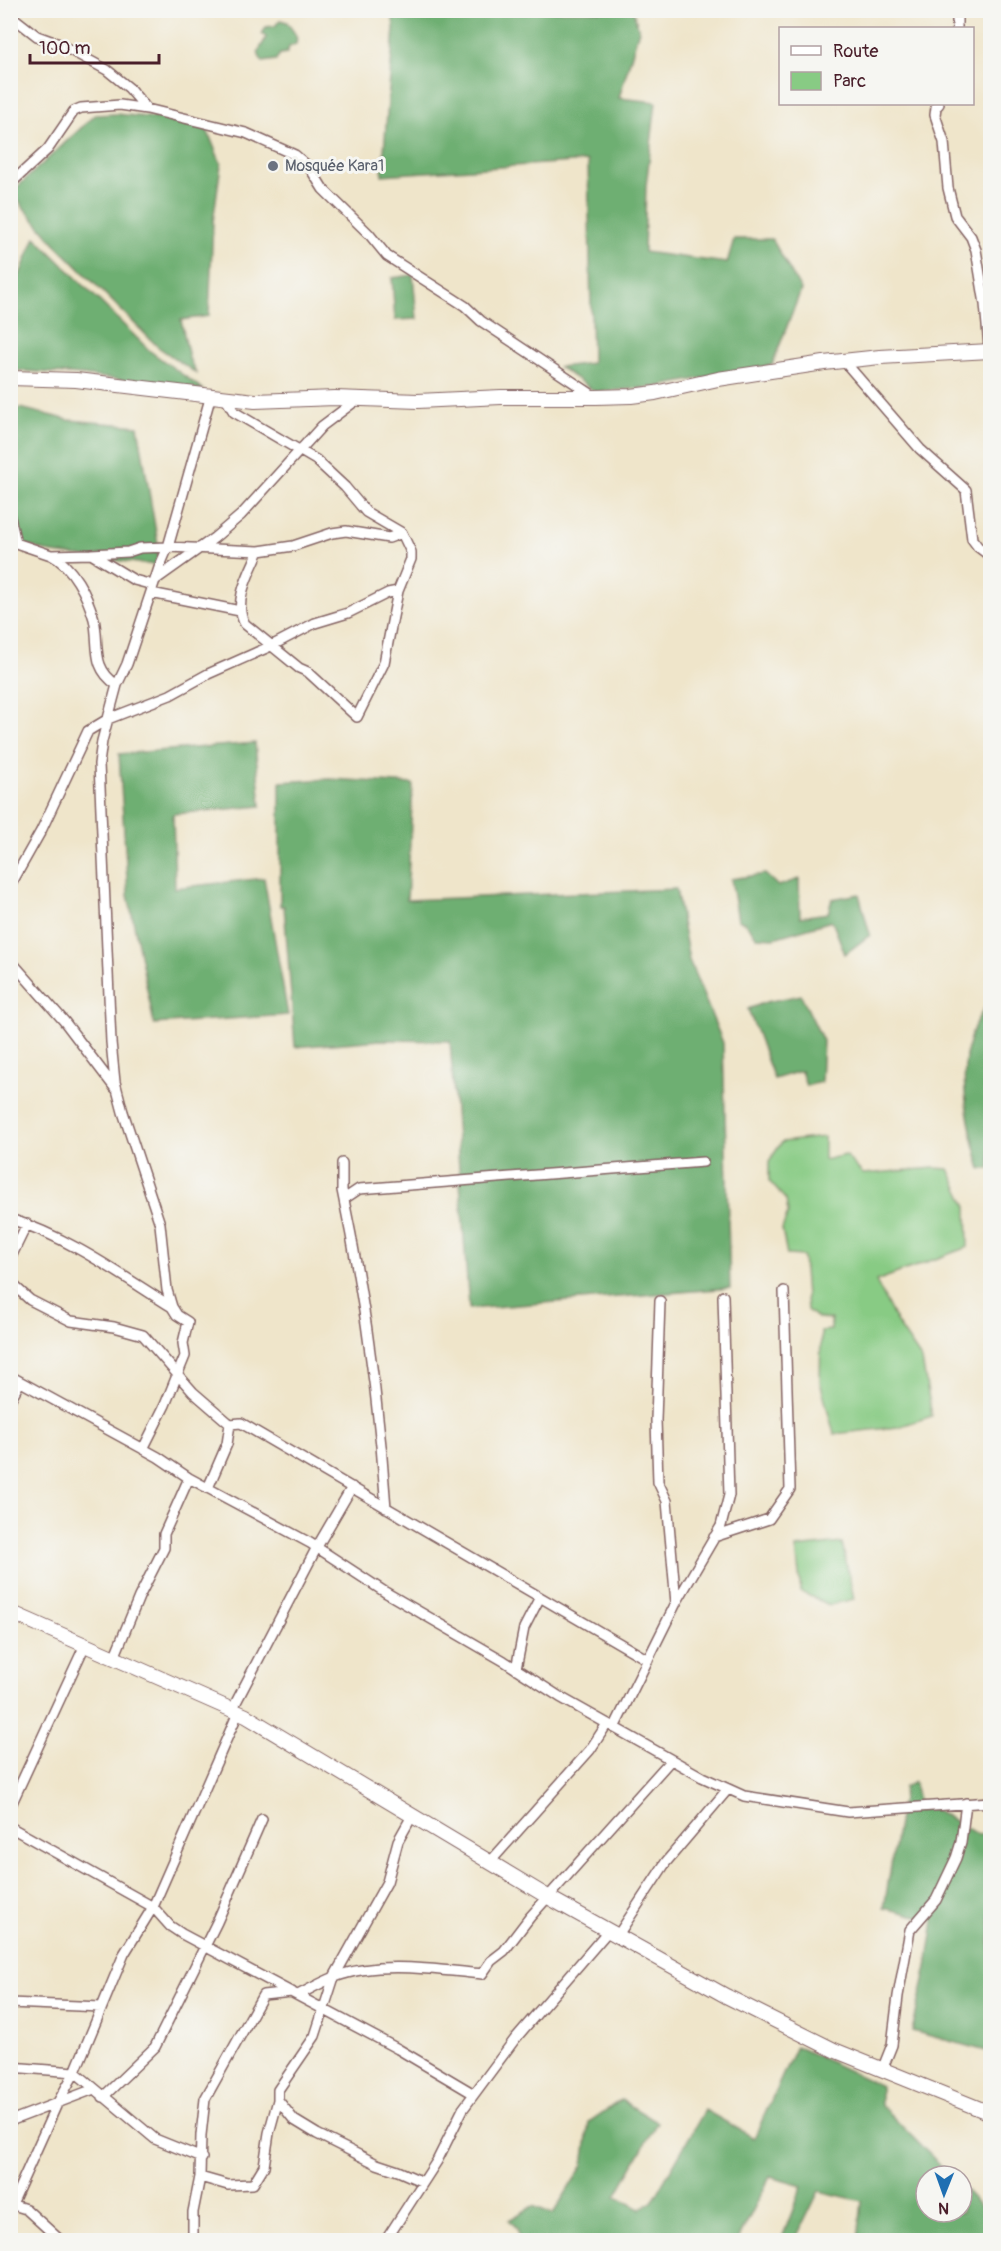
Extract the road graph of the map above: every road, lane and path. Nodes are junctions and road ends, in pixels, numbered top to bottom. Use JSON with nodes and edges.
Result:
{"nodes":[{"id":1,"x":957,"y":10,"type":"edge"},
{"id":2,"x":10,"y":15,"type":"edge"},
{"id":3,"x":957,"y":27,"type":"edge"},
{"id":4,"x":938,"y":105,"type":"edge"},
{"id":5,"x":147,"y":109,"type":"junction"},
{"id":6,"x":10,"y":184,"type":"edge"},
{"id":7,"x":990,"y":353,"type":"edge"},
{"id":8,"x":844,"y":362,"type":"junction"},
{"id":9,"x":10,"y":378,"type":"edge"},
{"id":10,"x":217,"y":396,"type":"junction"},
{"id":11,"x":596,"y":397,"type":"junction"},
{"id":12,"x":358,"y":399,"type":"junction"},
{"id":13,"x":300,"y":450,"type":"junction"},
{"id":14,"x":10,"y":517,"type":"edge"},
{"id":15,"x":402,"y":533,"type":"junction"},
{"id":16,"x":13,"y":542,"type":"edge"},
{"id":17,"x":168,"y":547,"type":"junction"},
{"id":18,"x":201,"y":547,"type":"junction"},
{"id":19,"x":259,"y":551,"type":"junction"},
{"id":20,"x":91,"y":554,"type":"junction"},
{"id":21,"x":51,"y":555,"type":"junction"},
{"id":22,"x":990,"y":556,"type":"edge"},
{"id":23,"x":153,"y":586,"type":"junction"},
{"id":24,"x":398,"y":591,"type":"junction"},
{"id":25,"x":240,"y":610,"type":"junction"},
{"id":26,"x":271,"y":646,"type":"junction"},
{"id":27,"x":117,"y":685,"type":"junction"},
{"id":28,"x":108,"y":719,"type":"junction"},
{"id":29,"x":10,"y":886,"type":"edge"},
{"id":30,"x":10,"y":960,"type":"edge"},
{"id":31,"x":117,"y":1090,"type":"junction"},
{"id":32,"x":703,"y":1162,"type":"dead end"},
{"id":33,"x":342,"y":1163,"type":"dead end"},
{"id":34,"x":344,"y":1199,"type":"junction"},
{"id":35,"x":10,"y":1219,"type":"edge"},
{"id":36,"x":27,"y":1224,"type":"junction"},
{"id":37,"x":10,"y":1259,"type":"edge"},
{"id":38,"x":10,"y":1282,"type":"edge"},
{"id":39,"x":784,"y":1291,"type":"dead end"},
{"id":40,"x":723,"y":1296,"type":"dead end"},
{"id":41,"x":660,"y":1301,"type":"dead end"},
{"id":42,"x":172,"y":1308,"type":"junction"},
{"id":43,"x":178,"y":1374,"type":"junction"},
{"id":44,"x":10,"y":1376,"type":"edge"},
{"id":45,"x":20,"y":1382,"type":"junction"},
{"id":46,"x":10,"y":1400,"type":"edge"},
{"id":47,"x":230,"y":1424,"type":"junction"},
{"id":48,"x":143,"y":1449,"type":"junction"},
{"id":49,"x":189,"y":1478,"type":"junction"},
{"id":50,"x":352,"y":1487,"type":"junction"},
{"id":51,"x":208,"y":1488,"type":"junction"},
{"id":52,"x":386,"y":1508,"type":"junction"},
{"id":53,"x":714,"y":1537,"type":"junction"},
{"id":54,"x":317,"y":1547,"type":"junction"},
{"id":55,"x":540,"y":1597,"type":"junction"},
{"id":56,"x":676,"y":1603,"type":"junction"},
{"id":57,"x":10,"y":1612,"type":"edge"},
{"id":58,"x":85,"y":1645,"type":"junction"},
{"id":59,"x":114,"y":1658,"type":"junction"},
{"id":60,"x":648,"y":1659,"type":"junction"},
{"id":61,"x":516,"y":1669,"type":"junction"},
{"id":62,"x":235,"y":1711,"type":"junction"},
{"id":63,"x":611,"y":1726,"type":"junction"},
{"id":64,"x":670,"y":1761,"type":"junction"},
{"id":65,"x":728,"y":1789,"type":"junction"},
{"id":66,"x":990,"y":1802,"type":"edge"},
{"id":67,"x":966,"y":1803,"type":"junction"},
{"id":68,"x":10,"y":1807,"type":"edge"},
{"id":69,"x":412,"y":1816,"type":"junction"},
{"id":70,"x":262,"y":1819,"type":"dead end"},
{"id":71,"x":10,"y":1827,"type":"edge"},
{"id":72,"x":490,"y":1862,"type":"junction"},
{"id":73,"x":548,"y":1897,"type":"junction"},
{"id":74,"x":153,"y":1907,"type":"junction"},
{"id":75,"x":613,"y":1932,"type":"junction"},
{"id":76,"x":205,"y":1947,"type":"junction"},
{"id":77,"x":256,"y":1973,"type":"junction"},
{"id":78,"x":334,"y":1977,"type":"junction"},
{"id":79,"x":295,"y":1994,"type":"junction"},
{"id":80,"x":263,"y":1995,"type":"junction"},
{"id":81,"x":10,"y":2003,"type":"edge"},
{"id":82,"x":101,"y":2007,"type":"junction"},
{"id":83,"x":323,"y":2008,"type":"junction"},
{"id":84,"x":10,"y":2067,"type":"edge"},
{"id":85,"x":882,"y":2070,"type":"junction"},
{"id":86,"x":75,"y":2072,"type":"junction"},
{"id":87,"x":94,"y":2089,"type":"junction"},
{"id":88,"x":474,"y":2094,"type":"junction"},
{"id":89,"x":103,"y":2097,"type":"junction"},
{"id":90,"x":279,"y":2100,"type":"junction"},
{"id":91,"x":57,"y":2104,"type":"junction"},
{"id":92,"x":990,"y":2113,"type":"edge"},
{"id":93,"x":10,"y":2121,"type":"edge"},
{"id":94,"x":202,"y":2158,"type":"junction"},
{"id":95,"x":200,"y":2177,"type":"junction"},
{"id":96,"x":423,"y":2182,"type":"junction"},
{"id":97,"x":11,"y":2204,"type":"edge"},
{"id":98,"x":60,"y":2241,"type":"edge"},
{"id":99,"x":193,"y":2241,"type":"edge"},
{"id":100,"x":386,"y":2241,"type":"edge"}],
"edges":[{"from":1,"to":3,"type":"street"},
{"from":2,"to":5,"type":"street"},
{"from":4,"to":7,"type":"street"},
{"from":5,"to":6,"type":"street"},
{"from":5,"to":11,"type":"street"},
{"from":7,"to":8,"type":"street"},
{"from":8,"to":11,"type":"street"},
{"from":8,"to":22,"type":"street"},
{"from":9,"to":10,"type":"street"},
{"from":10,"to":12,"type":"street"},
{"from":10,"to":13,"type":"street"},
{"from":10,"to":17,"type":"street"},
{"from":11,"to":12,"type":"street"},
{"from":12,"to":13,"type":"street"},
{"from":13,"to":15,"type":"street"},
{"from":13,"to":18,"type":"street"},
{"from":14,"to":16,"type":"street"},
{"from":15,"to":19,"type":"street"},
{"from":15,"to":24,"type":"street"},
{"from":16,"to":21,"type":"street"},
{"from":17,"to":18,"type":"street"},
{"from":17,"to":20,"type":"street"},
{"from":17,"to":23,"type":"street"},
{"from":18,"to":19,"type":"street"},
{"from":18,"to":23,"type":"street"},
{"from":19,"to":25,"type":"street"},
{"from":20,"to":21,"type":"street"},
{"from":20,"to":23,"type":"street"},
{"from":21,"to":27,"type":"street"},
{"from":23,"to":25,"type":"street"},
{"from":23,"to":27,"type":"street"},
{"from":24,"to":26,"type":"street"},
{"from":24,"to":26,"type":"street"},
{"from":25,"to":26,"type":"street"},
{"from":26,"to":28,"type":"street"},
{"from":27,"to":28,"type":"street"},
{"from":28,"to":29,"type":"street"},
{"from":28,"to":31,"type":"street"},
{"from":30,"to":31,"type":"street"},
{"from":31,"to":42,"type":"street"},
{"from":32,"to":34,"type":"street"},
{"from":33,"to":34,"type":"street"},
{"from":34,"to":52,"type":"street"},
{"from":35,"to":36,"type":"street"},
{"from":36,"to":37,"type":"street"},
{"from":36,"to":42,"type":"street"},
{"from":38,"to":43,"type":"street"},
{"from":39,"to":53,"type":"street"},
{"from":40,"to":53,"type":"street"},
{"from":41,"to":56,"type":"street"},
{"from":42,"to":43,"type":"street"},
{"from":43,"to":47,"type":"street"},
{"from":43,"to":48,"type":"street"},
{"from":44,"to":45,"type":"street"},
{"from":45,"to":46,"type":"street"},
{"from":45,"to":48,"type":"street"},
{"from":47,"to":50,"type":"street"},
{"from":47,"to":51,"type":"street"},
{"from":48,"to":49,"type":"street"},
{"from":49,"to":51,"type":"street"},
{"from":49,"to":59,"type":"street"},
{"from":50,"to":52,"type":"street"},
{"from":50,"to":54,"type":"street"},
{"from":51,"to":54,"type":"street"},
{"from":52,"to":55,"type":"street"},
{"from":53,"to":56,"type":"street"},
{"from":54,"to":61,"type":"street"},
{"from":54,"to":62,"type":"street"},
{"from":55,"to":60,"type":"street"},
{"from":55,"to":61,"type":"street"},
{"from":56,"to":60,"type":"street"},
{"from":57,"to":58,"type":"street"},
{"from":58,"to":59,"type":"street"},
{"from":58,"to":68,"type":"street"},
{"from":59,"to":62,"type":"street"},
{"from":60,"to":63,"type":"street"},
{"from":61,"to":63,"type":"street"},
{"from":62,"to":69,"type":"street"},
{"from":62,"to":74,"type":"street"},
{"from":63,"to":64,"type":"street"},
{"from":63,"to":72,"type":"street"},
{"from":64,"to":65,"type":"street"},
{"from":64,"to":73,"type":"street"},
{"from":65,"to":67,"type":"street"},
{"from":65,"to":75,"type":"street"},
{"from":66,"to":67,"type":"street"},
{"from":67,"to":85,"type":"street"},
{"from":69,"to":72,"type":"street"},
{"from":69,"to":78,"type":"street"},
{"from":70,"to":76,"type":"street"},
{"from":71,"to":74,"type":"street"},
{"from":72,"to":73,"type":"street"},
{"from":73,"to":75,"type":"street"},
{"from":73,"to":78,"type":"street"},
{"from":74,"to":76,"type":"street"},
{"from":74,"to":82,"type":"street"},
{"from":75,"to":85,"type":"street"},
{"from":75,"to":88,"type":"street"},
{"from":76,"to":77,"type":"street"},
{"from":76,"to":89,"type":"street"},
{"from":77,"to":79,"type":"street"},
{"from":77,"to":80,"type":"street"},
{"from":78,"to":79,"type":"street"},
{"from":78,"to":83,"type":"street"},
{"from":79,"to":80,"type":"street"},
{"from":79,"to":83,"type":"street"},
{"from":80,"to":94,"type":"street"},
{"from":81,"to":82,"type":"street"},
{"from":82,"to":86,"type":"street"},
{"from":83,"to":88,"type":"street"},
{"from":83,"to":90,"type":"street"},
{"from":84,"to":86,"type":"street"},
{"from":85,"to":92,"type":"street"},
{"from":86,"to":87,"type":"street"},
{"from":86,"to":91,"type":"street"},
{"from":87,"to":89,"type":"street"},
{"from":87,"to":91,"type":"street"},
{"from":88,"to":96,"type":"street"},
{"from":89,"to":94,"type":"street"},
{"from":90,"to":95,"type":"street"},
{"from":90,"to":96,"type":"street"},
{"from":91,"to":93,"type":"street"},
{"from":91,"to":97,"type":"street"},
{"from":94,"to":95,"type":"street"},
{"from":95,"to":99,"type":"street"},
{"from":96,"to":100,"type":"street"},
{"from":97,"to":98,"type":"street"}]}
